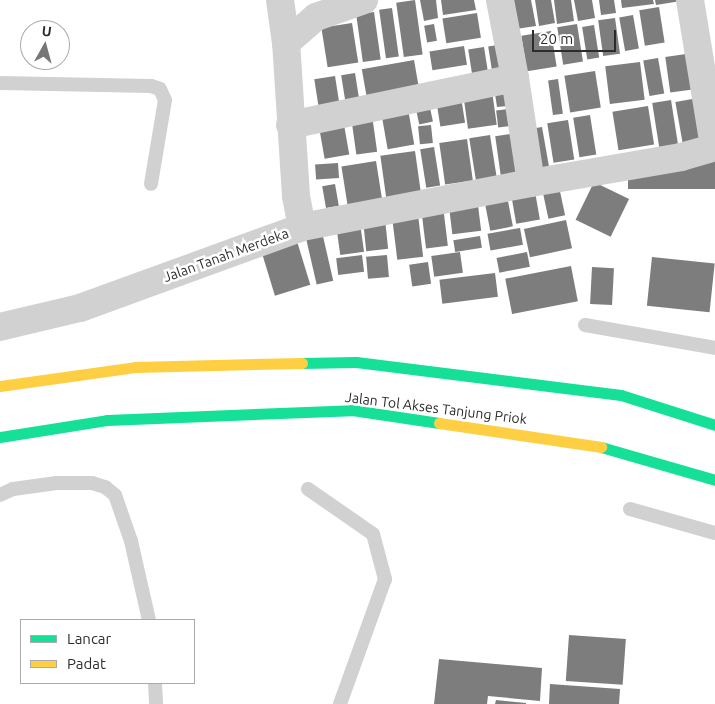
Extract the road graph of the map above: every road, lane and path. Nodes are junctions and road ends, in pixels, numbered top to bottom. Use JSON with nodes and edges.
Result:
{"nodes":[{"id":1,"x":280,"y":0,"type":"edge"},
{"id":2,"x":364,"y":0,"type":"edge"},
{"id":3,"x":500,"y":0,"type":"edge"},
{"id":4,"x":690,"y":0,"type":"edge"},
{"id":5,"x":286,"y":44,"type":"junction"},
{"id":6,"x":515,"y":78,"type":"junction"},
{"id":7,"x":0,"y":83,"type":"edge"},
{"id":8,"x":290,"y":125,"type":"junction"},
{"id":9,"x":714,"y":147,"type":"edge"},
{"id":10,"x":531,"y":183,"type":"junction"},
{"id":11,"x":151,"y":184,"type":"dead end"},
{"id":12,"x":302,"y":228,"type":"junction"},
{"id":13,"x":585,"y":325,"type":"dead end"},
{"id":14,"x":0,"y":327,"type":"edge"},
{"id":15,"x":715,"y":348,"type":"edge"},
{"id":16,"x":0,"y":386,"type":"edge"},
{"id":17,"x":715,"y":425,"type":"edge"},
{"id":18,"x":0,"y":437,"type":"edge"},
{"id":19,"x":715,"y":480,"type":"edge"},
{"id":20,"x":308,"y":489,"type":"dead end"},
{"id":21,"x":0,"y":495,"type":"edge"},
{"id":22,"x":630,"y":508,"type":"dead end"},
{"id":23,"x":715,"y":533,"type":"edge"},
{"id":24,"x":149,"y":619,"type":"edge"},
{"id":25,"x":155,"y":684,"type":"edge"},
{"id":26,"x":156,"y":702,"type":"edge"},
{"id":27,"x":340,"y":704,"type":"edge"}],
"edges":[{"from":1,"to":5,"type":"street","name":"Jalan Tanah Merdeka"},
{"from":2,"to":5,"type":"street"},
{"from":3,"to":6,"type":"street"},
{"from":4,"to":9,"type":"street"},
{"from":5,"to":8,"type":"street","name":"Jalan Tanah Merdeka"},
{"from":6,"to":8,"type":"street"},
{"from":6,"to":10,"type":"street"},
{"from":7,"to":11,"type":"lane"},
{"from":8,"to":12,"type":"street","name":"Jalan Tanah Merdeka"},
{"from":9,"to":10,"type":"street"},
{"from":10,"to":12,"type":"street"},
{"from":12,"to":14,"type":"street","name":"Jalan Tanah Merdeka"},
{"from":13,"to":15,"type":"lane"},
{"from":16,"to":17,"type":"highway"},
{"from":18,"to":19,"type":"highway","name":"Jalan Tol Akses Tanjung Priok"},
{"from":20,"to":27,"type":"lane"},
{"from":21,"to":24,"type":"lane"},
{"from":22,"to":23,"type":"lane"},
{"from":25,"to":26,"type":"lane"}]}
